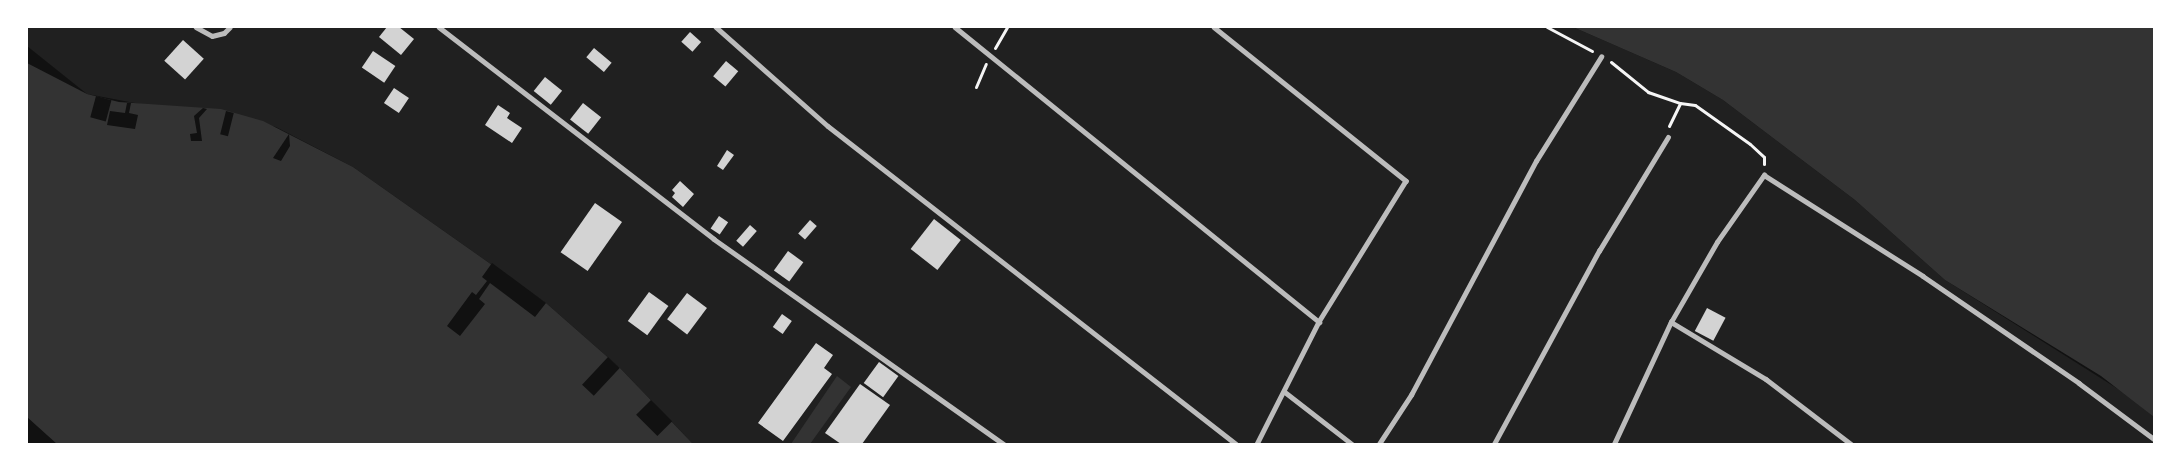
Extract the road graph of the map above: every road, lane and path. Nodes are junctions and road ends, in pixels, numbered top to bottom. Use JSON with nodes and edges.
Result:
{"nodes":[{"id":1,"x":196,"y":27,"type":"edge"},
{"id":2,"x":230,"y":27,"type":"edge"},
{"id":3,"x":440,"y":27,"type":"edge"},
{"id":4,"x":716,"y":27,"type":"edge"},
{"id":5,"x":955,"y":27,"type":"edge"},
{"id":6,"x":1214,"y":27,"type":"edge"},
{"id":7,"x":1547,"y":27,"type":"edge"},
{"id":8,"x":1601,"y":57,"type":"junction"},
{"id":9,"x":1680,"y":103,"type":"junction"},
{"id":10,"x":1668,"y":136,"type":"joint"},
{"id":11,"x":1764,"y":174,"type":"junction"},
{"id":12,"x":1320,"y":322,"type":"junction"},
{"id":13,"x":1671,"y":322,"type":"junction"},
{"id":14,"x":1285,"y":392,"type":"junction"},
{"id":15,"x":2154,"y":440,"type":"edge"},
{"id":16,"x":1615,"y":442,"type":"edge"},
{"id":17,"x":1004,"y":444,"type":"edge"},
{"id":18,"x":1236,"y":444,"type":"edge"},
{"id":19,"x":1257,"y":444,"type":"edge"},
{"id":20,"x":1352,"y":444,"type":"edge"},
{"id":21,"x":1379,"y":444,"type":"edge"},
{"id":22,"x":1494,"y":444,"type":"edge"},
{"id":23,"x":1623,"y":444,"type":"edge"},
{"id":24,"x":1851,"y":444,"type":"edge"}],
"edges":[{"from":1,"to":2,"type":"lane"},
{"from":3,"to":17,"type":"lane"},
{"from":4,"to":18,"type":"lane"},
{"from":5,"to":12,"type":"lane"},
{"from":6,"to":12,"type":"lane"},
{"from":7,"to":8,"type":"path"},
{"from":8,"to":9,"type":"path"},
{"from":8,"to":21,"type":"lane"},
{"from":9,"to":10,"type":"path"},
{"from":9,"to":11,"type":"path"},
{"from":10,"to":22,"type":"lane"},
{"from":11,"to":13,"type":"lane"},
{"from":11,"to":15,"type":"lane"},
{"from":12,"to":14,"type":"lane"},
{"from":13,"to":16,"type":"lane"},
{"from":13,"to":24,"type":"lane"},
{"from":14,"to":19,"type":"lane"},
{"from":14,"to":20,"type":"lane"},
{"from":16,"to":23,"type":"lane"}]}
